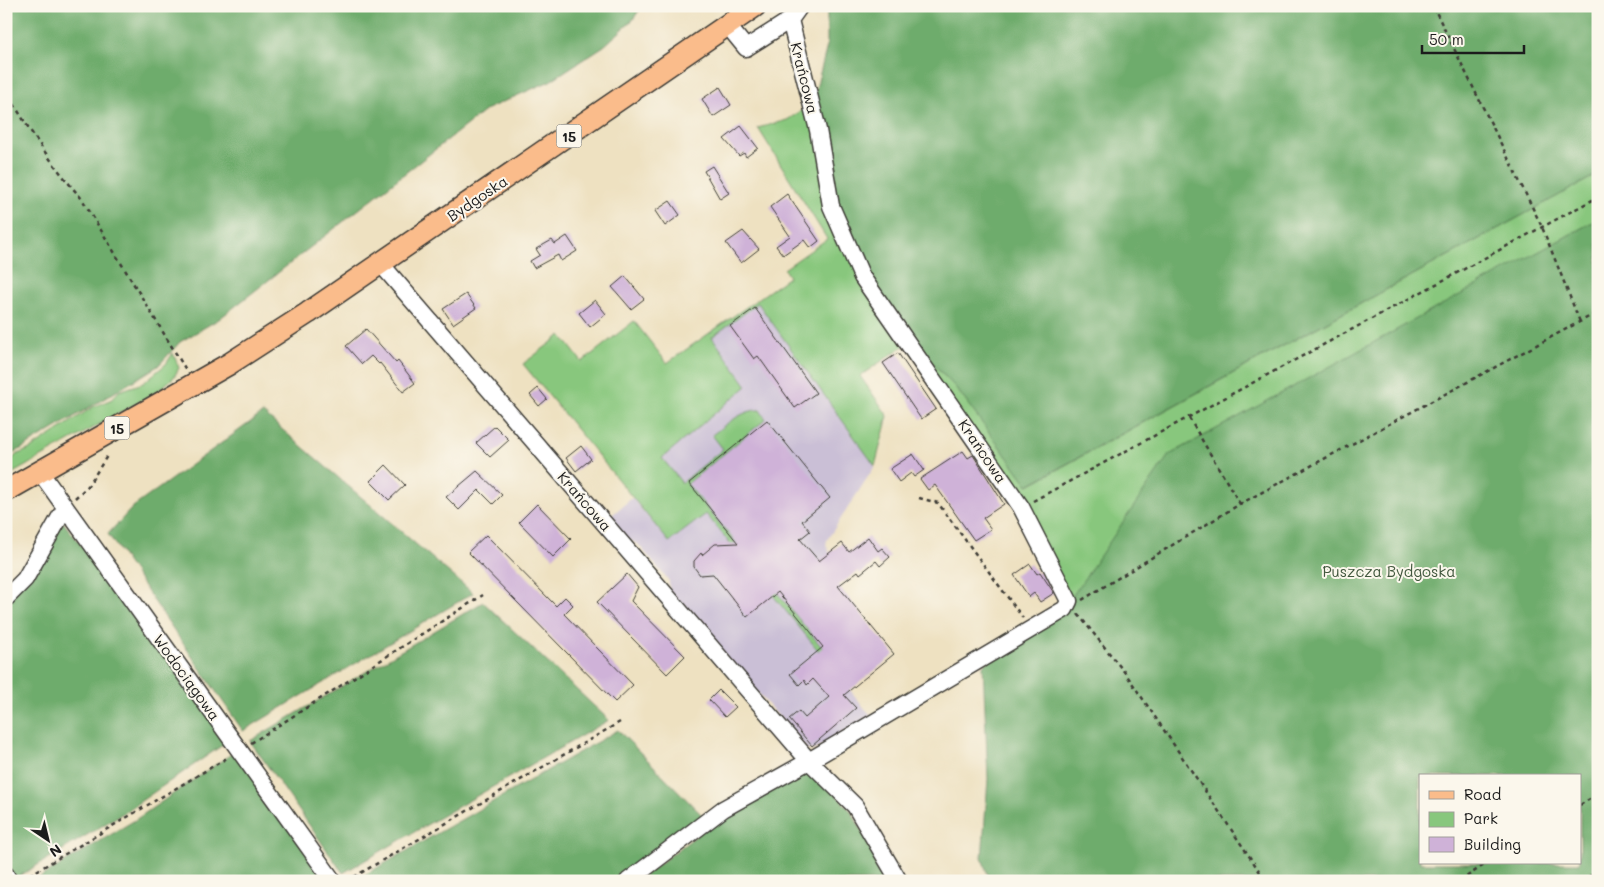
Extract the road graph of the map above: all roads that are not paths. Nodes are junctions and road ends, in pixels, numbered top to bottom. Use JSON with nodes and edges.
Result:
{"nodes":[{"id":1,"x":755,"y":6,"type":"edge"},
{"id":2,"x":795,"y":13,"type":"edge"},
{"id":3,"x":728,"y":26,"type":"junction"},
{"id":4,"x":381,"y":264,"type":"junction"},
{"id":5,"x":40,"y":472,"type":"junction"},
{"id":6,"x":6,"y":491,"type":"edge"},
{"id":7,"x":65,"y":508,"type":"junction"},
{"id":8,"x":6,"y":598,"type":"edge"},
{"id":9,"x":809,"y":761,"type":"junction"},
{"id":10,"x":6,"y":875,"type":"edge"},
{"id":11,"x":9,"y":881,"type":"edge"},
{"id":12,"x":334,"y":881,"type":"edge"},
{"id":13,"x":628,"y":881,"type":"edge"},
{"id":14,"x":899,"y":881,"type":"edge"}],
"edges":[{"from":1,"to":3,"type":"main road","name":"Bydgoska","number":"15"},
{"from":2,"to":3,"type":"street"},
{"from":2,"to":9,"type":"street","name":"Krańcowa"},
{"from":3,"to":4,"type":"main road","name":"Bydgoska","number":"15"},
{"from":4,"to":5,"type":"main road","name":"Bydgoska","number":"15"},
{"from":4,"to":9,"type":"street","name":"Krańcowa"},
{"from":5,"to":6,"type":"main road","number":"15"},
{"from":5,"to":7,"type":"street","name":"Wodociągowa"},
{"from":7,"to":8,"type":"street"},
{"from":7,"to":12,"type":"street","name":"Wodociągowa"},
{"from":9,"to":13,"type":"street"},
{"from":9,"to":14,"type":"street","name":"Krańcowa"},
{"from":10,"to":11,"type":"street"}]}
